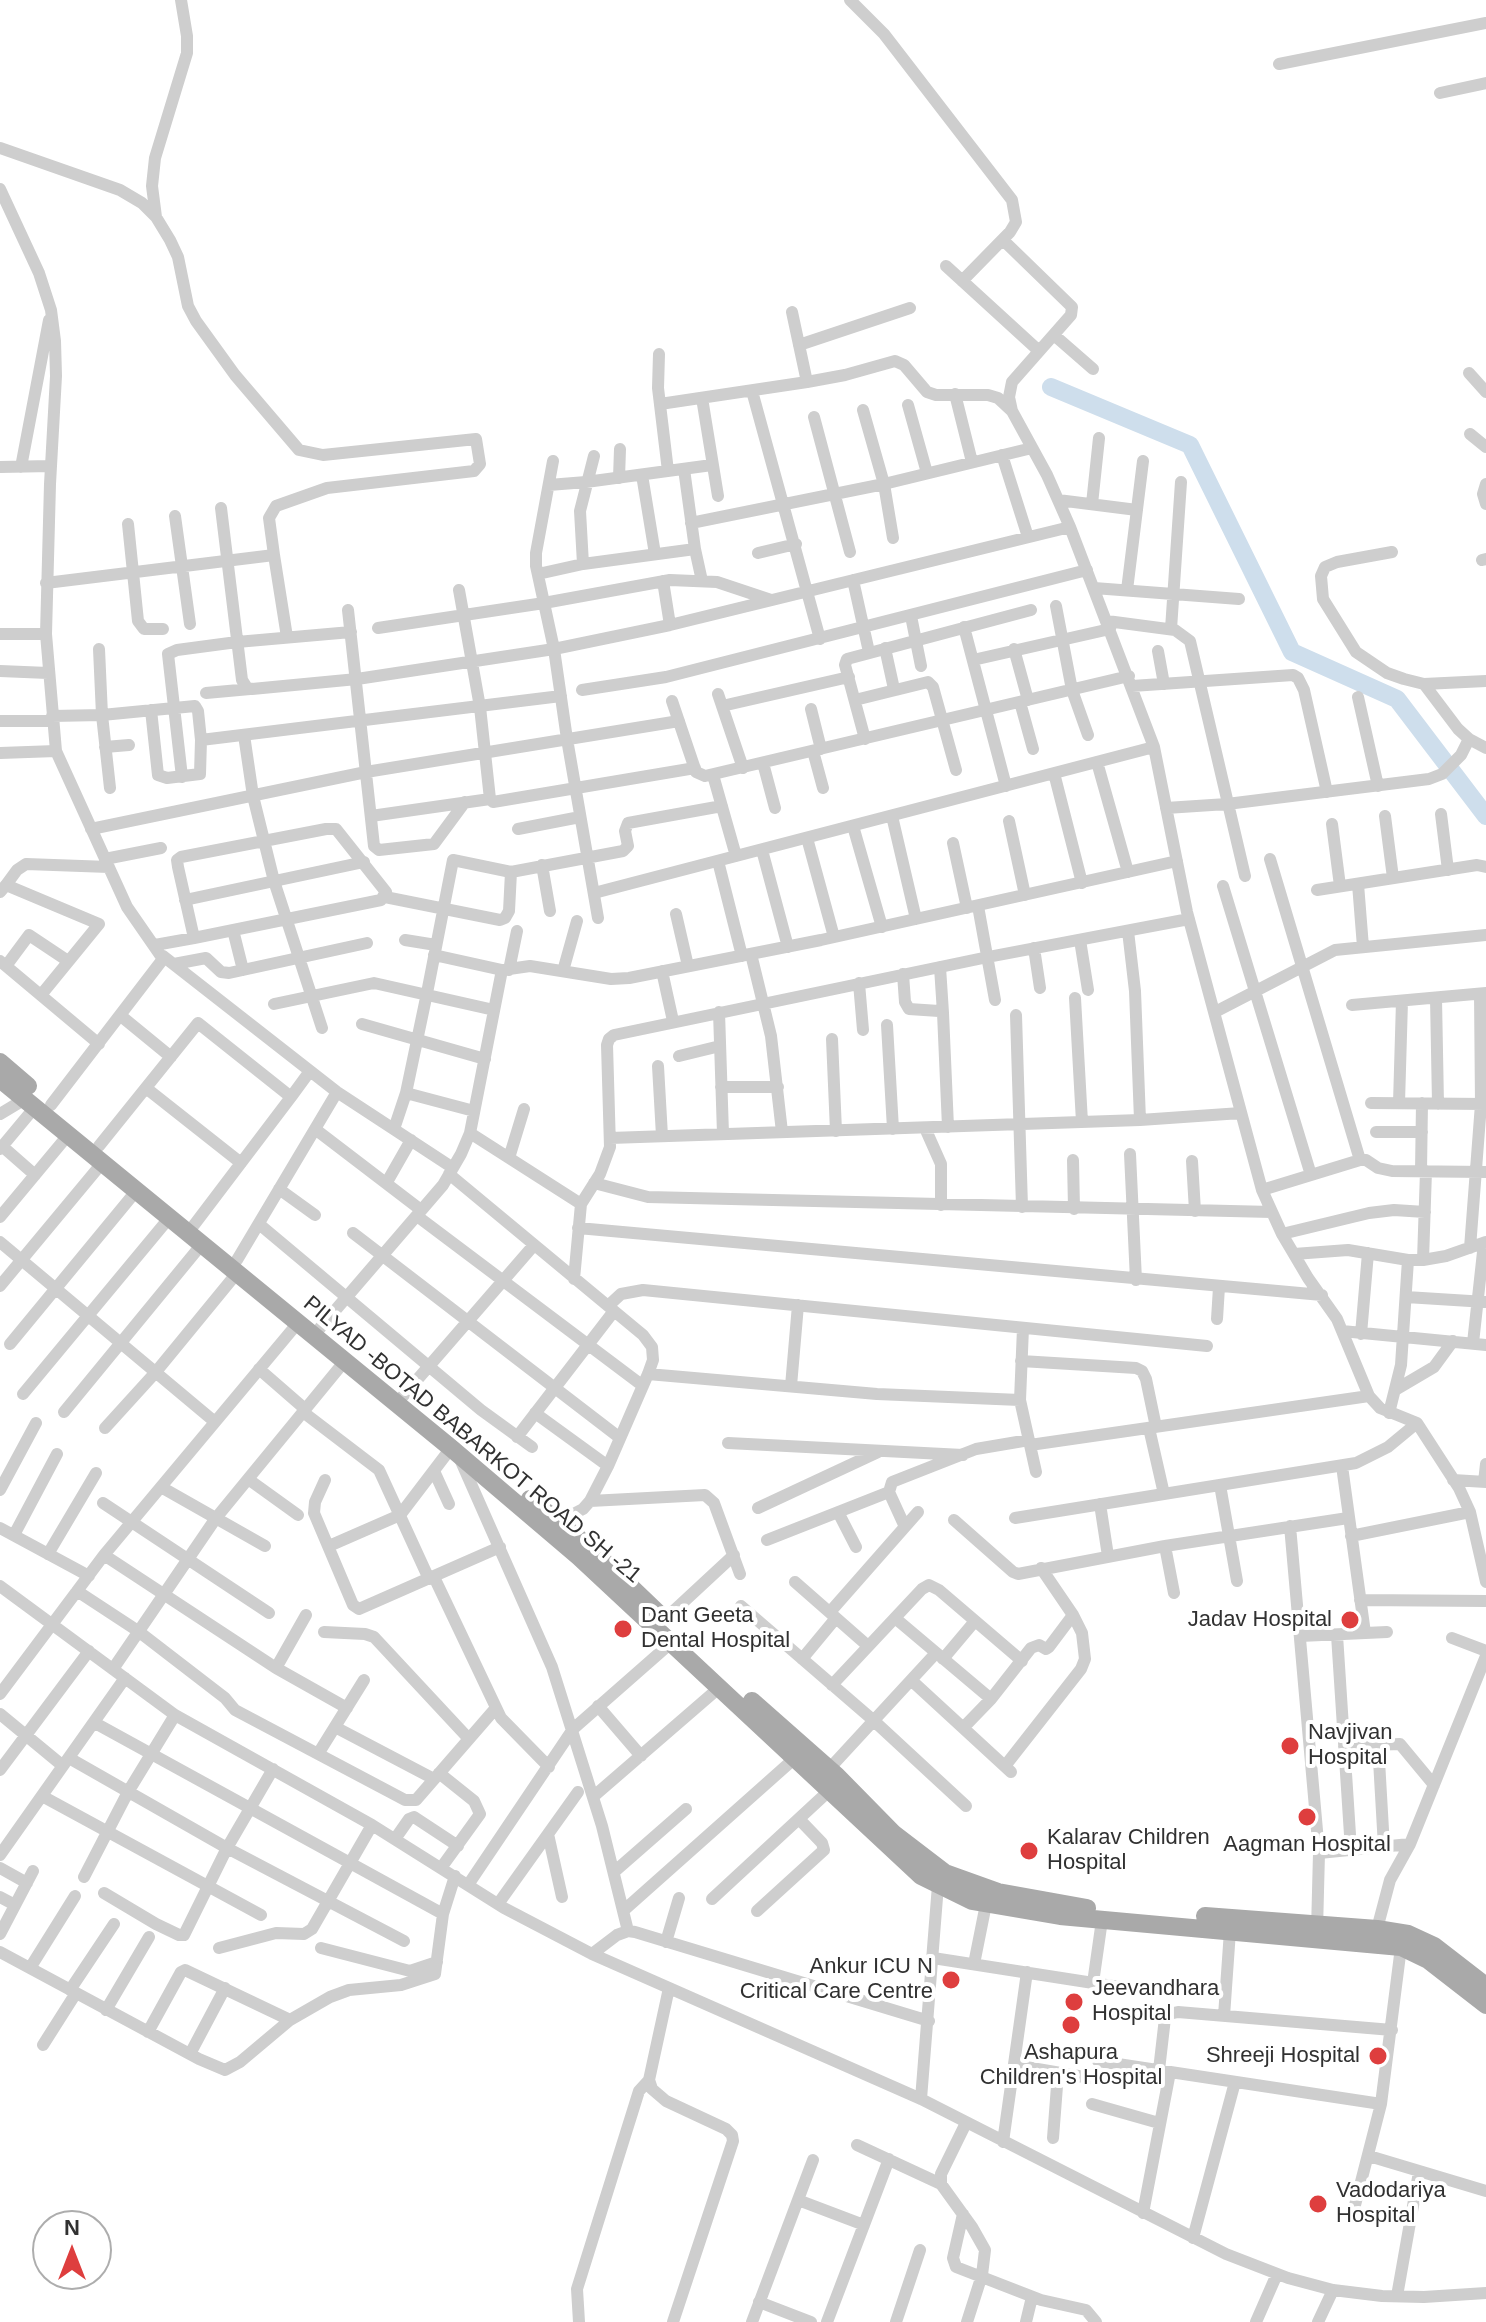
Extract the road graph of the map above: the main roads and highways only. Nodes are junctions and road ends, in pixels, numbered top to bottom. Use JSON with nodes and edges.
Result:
{"nodes":[{"id":1,"x":0,"y":1062,"type":"edge"},
{"id":2,"x":0,"y":1079,"type":"edge"},
{"id":3,"x":37,"y":1104,"type":"junction"},
{"id":4,"x":101,"y":1154,"type":"junction"},
{"id":5,"x":237,"y":1266,"type":"junction"},
{"id":6,"x":497,"y":1480,"type":"junction"},
{"id":7,"x":1317,"y":1931,"type":"junction"},
{"id":8,"x":1486,"y":1986,"type":"edge"},
{"id":9,"x":1486,"y":2005,"type":"edge"}],
"edges":[{"from":1,"to":3,"type":"main road","name":"PILYAD -BOTAD BABARKOT ROAD SH -21"},
{"from":2,"to":3,"type":"main road","name":"PILYAD -BOTAD BABARKOT ROAD SH -21"},
{"from":3,"to":4,"type":"main road","name":"PILYAD -BOTAD BABARKOT ROAD SH -21"},
{"from":3,"to":4,"type":"main road","name":"PILYAD -BOTAD BABARKOT ROAD SH -21"},
{"from":4,"to":5,"type":"main road","name":"PILYAD -BOTAD BABARKOT ROAD SH -21"},
{"from":4,"to":5,"type":"main road","name":"PILYAD -BOTAD BABARKOT ROAD SH -21"},
{"from":5,"to":6,"type":"main road","name":"PILYAD -BOTAD BABARKOT ROAD SH -21"},
{"from":5,"to":6,"type":"main road","name":"PILYAD -BOTAD BABARKOT ROAD SH -21"},
{"from":6,"to":7,"type":"main road","name":"PILYAD -BOTAD BABARKOT ROAD SH -21"},
{"from":6,"to":7,"type":"main road","name":"PILYAD -BOTAD BABARKOT ROAD SH -21"},
{"from":7,"to":8,"type":"main road","name":"PILYAD -BOTAD BABARKOT ROAD SH -21"},
{"from":7,"to":9,"type":"main road","name":"PILYAD -BOTAD BABARKOT ROAD SH -21"}]}
